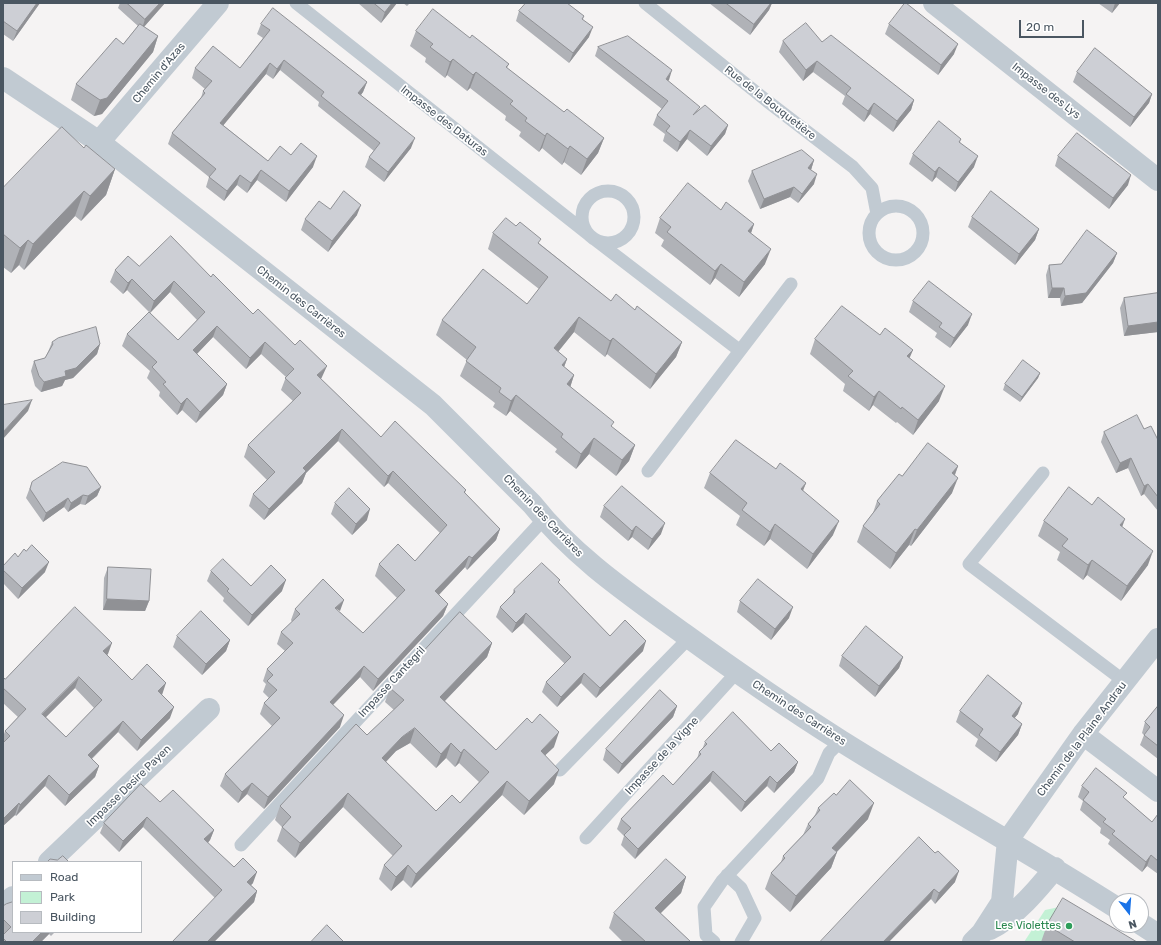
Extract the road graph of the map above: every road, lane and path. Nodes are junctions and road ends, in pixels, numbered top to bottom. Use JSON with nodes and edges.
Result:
{"nodes":[{"id":1,"x":218,"y":3,"type":"edge"},
{"id":2,"x":296,"y":3,"type":"edge"},
{"id":3,"x":646,"y":3,"type":"edge"},
{"id":4,"x":934,"y":3,"type":"edge"},
{"id":5,"x":3,"y":78,"type":"edge"},
{"id":6,"x":99,"y":142,"type":"junction"},
{"id":7,"x":1158,"y":180,"type":"edge"},
{"id":8,"x":877,"y":214,"type":"junction"},
{"id":9,"x":791,"y":284,"type":"dead end"},
{"id":10,"x":739,"y":350,"type":"junction"},
{"id":11,"x":648,"y":471,"type":"dead end"},
{"id":12,"x":1043,"y":473,"type":"dead end"},
{"id":13,"x":544,"y":519,"type":"junction"},
{"id":14,"x":689,"y":638,"type":"junction"},
{"id":15,"x":1158,"y":639,"type":"edge"},
{"id":16,"x":737,"y":672,"type":"junction"},
{"id":17,"x":1124,"y":681,"type":"junction"},
{"id":18,"x":208,"y":709,"type":"dead end"},
{"id":19,"x":1083,"y":734,"type":"junction"},
{"id":20,"x":841,"y":741,"type":"junction"},
{"id":21,"x":560,"y":770,"type":"edge"},
{"id":22,"x":1158,"y":791,"type":"edge"},
{"id":23,"x":586,"y":838,"type":"dead end"},
{"id":24,"x":1008,"y":840,"type":"junction"},
{"id":25,"x":241,"y":845,"type":"dead end"},
{"id":26,"x":50,"y":861,"type":"edge"},
{"id":27,"x":1055,"y":868,"type":"junction"},
{"id":28,"x":728,"y":875,"type":"junction"},
{"id":29,"x":12,"y":898,"type":"edge"},
{"id":30,"x":1109,"y":903,"type":"edge"},
{"id":31,"x":3,"y":906,"type":"edge"},
{"id":32,"x":1149,"y":929,"type":"edge"},
{"id":33,"x":1158,"y":935,"type":"edge"},
{"id":34,"x":978,"y":937,"type":"edge"},
{"id":35,"x":714,"y":942,"type":"edge"},
{"id":36,"x":741,"y":942,"type":"edge"}],
"edges":[{"from":1,"to":6,"type":"street","name":"Chemin d'Azas"},
{"from":2,"to":10,"type":"lane","name":"Impasse des Daturas"},
{"from":3,"to":8,"type":"lane","name":"Rue de la Bouquetière"},
{"from":4,"to":7,"type":"street","name":"Impasse des Lys"},
{"from":5,"to":6,"type":"street","name":"Chemin des Carrières"},
{"from":6,"to":13,"type":"street","name":"Chemin des Carrières"},
{"from":8,"to":8,"type":"lane"},
{"from":9,"to":10,"type":"lane"},
{"from":10,"to":11,"type":"lane"},
{"from":12,"to":17,"type":"lane"},
{"from":13,"to":14,"type":"street","name":"Chemin des Carrières"},
{"from":13,"to":25,"type":"lane","name":"Impasse Cantegril"},
{"from":14,"to":16,"type":"street","name":"Chemin des Carrières"},
{"from":14,"to":21,"type":"lane"},
{"from":15,"to":17,"type":"street","name":"Chemin de la Plaine Andrau"},
{"from":16,"to":20,"type":"street","name":"Chemin des Carrières"},
{"from":16,"to":23,"type":"lane","name":"Impasse de la Vigne"},
{"from":17,"to":19,"type":"street","name":"Chemin de la Plaine Andrau"},
{"from":18,"to":26,"type":"street","name":"Impasse Desire Payen"},
{"from":19,"to":22,"type":"street"},
{"from":19,"to":24,"type":"street","name":"Chemin de la Plaine Andrau"},
{"from":20,"to":24,"type":"street","name":"Chemin des Carrières"},
{"from":20,"to":28,"type":"lane"},
{"from":24,"to":27,"type":"street","name":"Chemin des Carrières"},
{"from":24,"to":34,"type":"street"},
{"from":27,"to":30,"type":"street","name":"Chemin des Carrières"},
{"from":27,"to":34,"type":"street"},
{"from":28,"to":35,"type":"lane"},
{"from":28,"to":36,"type":"lane"},
{"from":29,"to":31,"type":"street"},
{"from":32,"to":33,"type":"street"}]}
